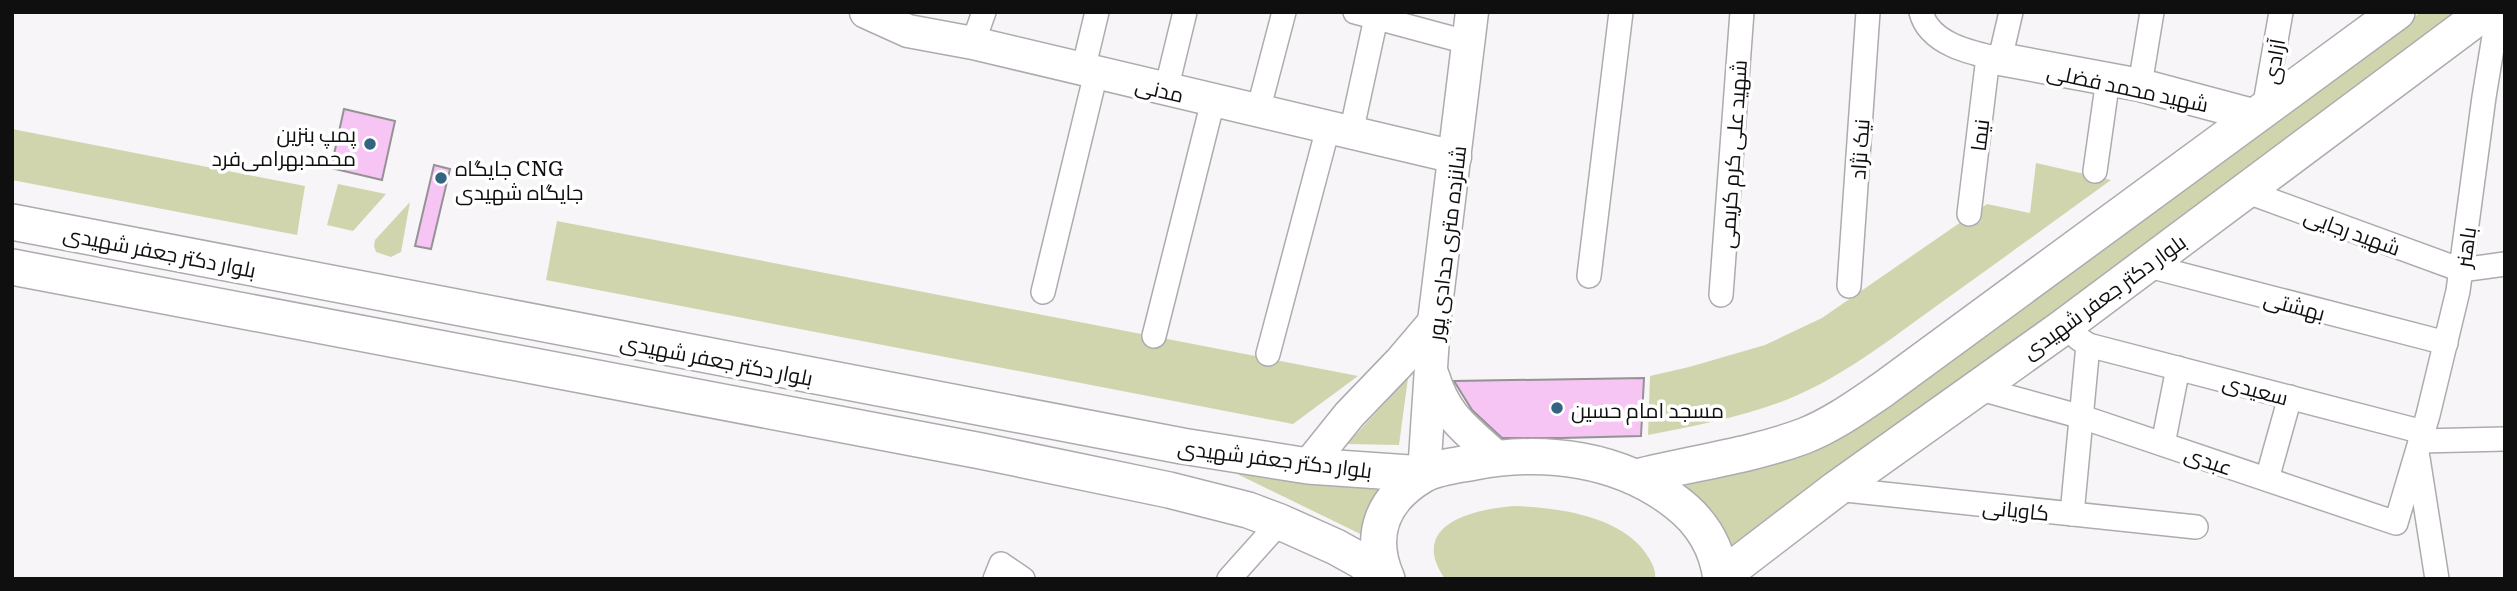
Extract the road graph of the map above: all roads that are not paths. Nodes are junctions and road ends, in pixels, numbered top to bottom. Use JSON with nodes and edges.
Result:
{"nodes":[{"id":1,"x":866,"y":12,"type":"edge"},
{"id":2,"x":984,"y":12,"type":"edge"},
{"id":3,"x":1097,"y":12,"type":"edge"},
{"id":4,"x":1185,"y":12,"type":"edge"},
{"id":5,"x":1284,"y":12,"type":"edge"},
{"id":6,"x":1622,"y":12,"type":"edge"},
{"id":7,"x":1742,"y":12,"type":"edge"},
{"id":8,"x":1868,"y":12,"type":"edge"},
{"id":9,"x":1921,"y":12,"type":"edge"},
{"id":10,"x":2011,"y":12,"type":"edge"},
{"id":11,"x":2152,"y":12,"type":"edge"},
{"id":12,"x":2281,"y":12,"type":"edge"},
{"id":13,"x":2485,"y":12,"type":"edge"},
{"id":14,"x":2498,"y":12,"type":"edge"},
{"id":15,"x":2395,"y":13,"type":"edge"},
{"id":16,"x":1366,"y":15,"type":"edge"},
{"id":17,"x":1471,"y":27,"type":"edge"},
{"id":18,"x":973,"y":43,"type":"junction"},
{"id":19,"x":1994,"y":58,"type":"junction"},
{"id":20,"x":1089,"y":72,"type":"junction"},
{"id":21,"x":2108,"y":79,"type":"junction"},
{"id":22,"x":2140,"y":85,"type":"junction"},
{"id":23,"x":1166,"y":90,"type":"junction"},
{"id":24,"x":1213,"y":101,"type":"junction"},
{"id":25,"x":1258,"y":111,"type":"junction"},
{"id":26,"x":2260,"y":112,"type":"junction"},
{"id":27,"x":1339,"y":130,"type":"junction"},
{"id":28,"x":1455,"y":158,"type":"junction"},
{"id":29,"x":2095,"y":171,"type":"dead end"},
{"id":30,"x":2245,"y":191,"type":"junction"},
{"id":31,"x":1969,"y":214,"type":"dead end"},
{"id":32,"x":12,"y":222,"type":"edge"},
{"id":33,"x":2505,"y":264,"type":"edge"},
{"id":34,"x":2145,"y":265,"type":"junction"},
{"id":35,"x":12,"y":267,"type":"edge"},
{"id":36,"x":2461,"y":270,"type":"junction"},
{"id":37,"x":1589,"y":276,"type":"dead end"},
{"id":38,"x":1849,"y":286,"type":"dead end"},
{"id":39,"x":1043,"y":292,"type":"dead end"},
{"id":40,"x":1721,"y":295,"type":"dead end"},
{"id":41,"x":1434,"y":323,"type":"junction"},
{"id":42,"x":1154,"y":336,"type":"dead end"},
{"id":43,"x":2075,"y":336,"type":"junction"},
{"id":44,"x":2445,"y":343,"type":"junction"},
{"id":45,"x":1268,"y":354,"type":"dead end"},
{"id":46,"x":1430,"y":367,"type":"junction"},
{"id":47,"x":2178,"y":368,"type":"junction"},
{"id":48,"x":1977,"y":388,"type":"junction"},
{"id":49,"x":2290,"y":397,"type":"junction"},
{"id":50,"x":2082,"y":417,"type":"junction"},
{"id":51,"x":2505,"y":439,"type":"edge"},
{"id":52,"x":2420,"y":442,"type":"junction"},
{"id":53,"x":2163,"y":444,"type":"junction"},
{"id":54,"x":1497,"y":458,"type":"junction"},
{"id":55,"x":1308,"y":466,"type":"junction"},
{"id":56,"x":1424,"y":474,"type":"junction"},
{"id":57,"x":1637,"y":477,"type":"junction"},
{"id":58,"x":2409,"y":478,"type":"joint"},
{"id":59,"x":2267,"y":479,"type":"junction"},
{"id":60,"x":1836,"y":489,"type":"junction"},
{"id":61,"x":2073,"y":514,"type":"junction"},
{"id":62,"x":1280,"y":522,"type":"junction"},
{"id":63,"x":2196,"y":527,"type":"dead end"},
{"id":64,"x":1370,"y":575,"type":"edge"},
{"id":65,"x":1721,"y":578,"type":"edge"},
{"id":66,"x":995,"y":579,"type":"edge"},
{"id":67,"x":1023,"y":579,"type":"edge"},
{"id":68,"x":1229,"y":579,"type":"edge"},
{"id":69,"x":2437,"y":579,"type":"edge"}],
"edges":[{"from":1,"to":18,"type":"street","name":"مدنی"},
{"from":2,"to":18,"type":"street"},
{"from":3,"to":20,"type":"street"},
{"from":4,"to":23,"type":"street"},
{"from":5,"to":25,"type":"street"},
{"from":6,"to":37,"type":"street"},
{"from":7,"to":40,"type":"street","name":"شهید علی کرم کریمی"},
{"from":8,"to":38,"type":"street","name":"نیک نژاد"},
{"from":9,"to":19,"type":"street"},
{"from":10,"to":19,"type":"street","name":"نیما"},
{"from":11,"to":22,"type":"street"},
{"from":12,"to":26,"type":"street","name":"آزادی"},
{"from":13,"to":30,"type":"main road","name":"بلوار دکتر جعفر شهیدی"},
{"from":14,"to":36,"type":"street","name":"باهنر"},
{"from":15,"to":26,"type":"main road"},
{"from":16,"to":17,"type":"street"},
{"from":16,"to":27,"type":"street"},
{"from":17,"to":28,"type":"street","name":"شانزده متری حدادی پور"},
{"from":18,"to":20,"type":"street","name":"مدنی"},
{"from":19,"to":21,"type":"street","name":"شهید محمد فضلی"},
{"from":19,"to":31,"type":"street","name":"نیما"},
{"from":20,"to":23,"type":"street","name":"مدنی"},
{"from":20,"to":39,"type":"street"},
{"from":21,"to":22,"type":"street","name":"شهید محمد فضلی"},
{"from":21,"to":29,"type":"street"},
{"from":22,"to":26,"type":"street","name":"شهید محمد فضلی"},
{"from":23,"to":24,"type":"street","name":"مدنی"},
{"from":24,"to":25,"type":"street","name":"مدنی"},
{"from":24,"to":42,"type":"street"},
{"from":25,"to":27,"type":"street","name":"مدنی"},
{"from":26,"to":57,"type":"main road"},
{"from":27,"to":28,"type":"street","name":"مدنی"},
{"from":27,"to":45,"type":"street"},
{"from":28,"to":41,"type":"street","name":"شانزده متری حدادی پور"},
{"from":30,"to":34,"type":"main road","name":"بلوار دکتر جعفر شهیدی"},
{"from":30,"to":36,"type":"street","name":"شهید رجایی"},
{"from":32,"to":55,"type":"main road","name":"بلوار دکتر جعفر شهیدی"},
{"from":33,"to":36,"type":"street"},
{"from":34,"to":43,"type":"main road","name":"بلوار دکتر جعفر شهیدی"},
{"from":34,"to":44,"type":"street","name":"بهشتی"},
{"from":35,"to":62,"type":"main road","name":"بلوار دکتر جعفر شهیدی"},
{"from":36,"to":44,"type":"street","name":"باهنر"},
{"from":41,"to":46,"type":"street","name":"شانزده متری حدادی پور"},
{"from":41,"to":55,"type":"street"},
{"from":43,"to":47,"type":"street","name":"سعیدی"},
{"from":43,"to":48,"type":"main road","name":"بلوار دکتر جعفر شهیدی"},
{"from":43,"to":50,"type":"street"},
{"from":44,"to":52,"type":"street","name":"باهنر"},
{"from":46,"to":54,"type":"street"},
{"from":46,"to":56,"type":"street","name":"شانزده متری حدادی پور"},
{"from":47,"to":49,"type":"street","name":"سعیدی"},
{"from":47,"to":53,"type":"street"},
{"from":48,"to":50,"type":"street","name":"عبدی"},
{"from":48,"to":60,"type":"main road","name":"بلوار دکتر جعفر شهیدی"},
{"from":49,"to":52,"type":"street","name":"سعیدی"},
{"from":49,"to":59,"type":"street"},
{"from":50,"to":53,"type":"street","name":"عبدی"},
{"from":50,"to":61,"type":"street"},
{"from":51,"to":52,"type":"street","name":"سعیدی"},
{"from":52,"to":58,"type":"street","name":"باهنر"},
{"from":52,"to":69,"type":"street"},
{"from":53,"to":59,"type":"street","name":"عبدی"},
{"from":54,"to":56,"type":"main road"},
{"from":54,"to":57,"type":"main road"},
{"from":55,"to":56,"type":"main road","name":"بلوار دکتر جعفر شهیدی"},
{"from":56,"to":64,"type":"main road"},
{"from":57,"to":65,"type":"main road"},
{"from":58,"to":59,"type":"street","name":"عبدی"},
{"from":60,"to":61,"type":"street","name":"کاویانی"},
{"from":60,"to":65,"type":"main road","name":"بلوار دکتر جعفر شهیدی"},
{"from":61,"to":63,"type":"street","name":"کاویانی"},
{"from":62,"to":64,"type":"main road","name":"بلوار دکتر جعفر شهیدی"},
{"from":62,"to":68,"type":"street"},
{"from":66,"to":67,"type":"street"}]}
